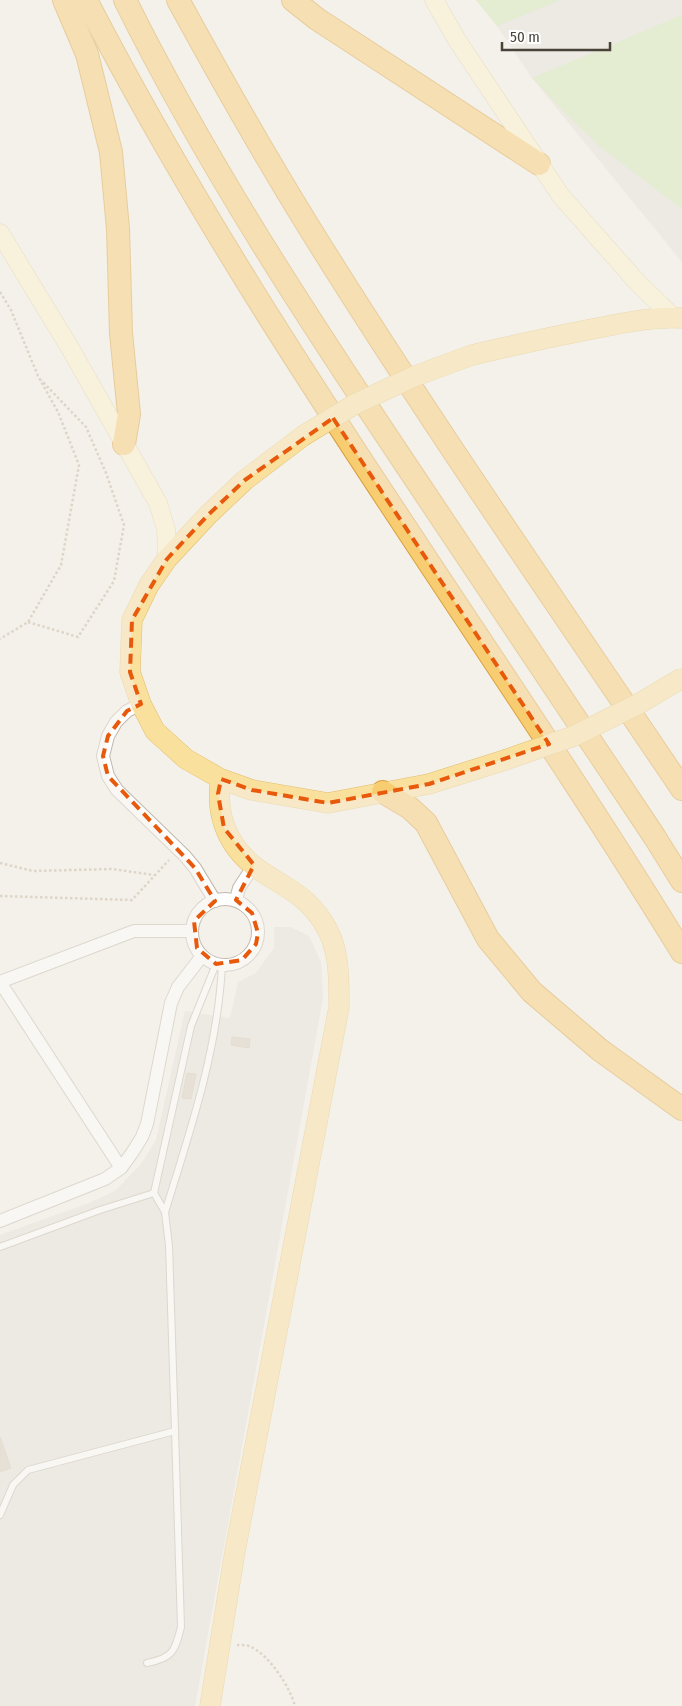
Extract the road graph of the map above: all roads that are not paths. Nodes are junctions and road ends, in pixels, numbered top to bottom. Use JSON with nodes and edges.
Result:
{"nodes":[{"id":1,"x":64,"y":0,"type":"edge"},
{"id":2,"x":86,"y":0,"type":"edge"},
{"id":3,"x":125,"y":0,"type":"edge"},
{"id":4,"x":178,"y":0,"type":"edge"},
{"id":5,"x":293,"y":0,"type":"edge"},
{"id":6,"x":434,"y":0,"type":"edge"},
{"id":7,"x":539,"y":164,"type":"junction"},
{"id":8,"x":0,"y":233,"type":"edge"},
{"id":9,"x":678,"y":318,"type":"edge"},
{"id":10,"x":124,"y":444,"type":"junction"},
{"id":11,"x":167,"y":559,"type":"junction"},
{"id":12,"x":682,"y":678,"type":"edge"},
{"id":13,"x":141,"y":704,"type":"junction"},
{"id":14,"x":221,"y":779,"type":"junction"},
{"id":15,"x":682,"y":789,"type":"edge"},
{"id":16,"x":383,"y":792,"type":"junction"},
{"id":17,"x":254,"y":865,"type":"junction"},
{"id":18,"x":682,"y":881,"type":"edge"},
{"id":19,"x":236,"y":900,"type":"junction"},
{"id":20,"x":214,"y":901,"type":"junction"},
{"id":21,"x":192,"y":930,"type":"junction"},
{"id":22,"x":682,"y":952,"type":"edge"},
{"id":23,"x":202,"y":956,"type":"junction"},
{"id":24,"x":219,"y":964,"type":"junction"},
{"id":25,"x":0,"y":982,"type":"edge"},
{"id":26,"x":682,"y":1109,"type":"edge"},
{"id":27,"x":121,"y":1168,"type":"junction"},
{"id":28,"x":154,"y":1193,"type":"junction"},
{"id":29,"x":165,"y":1212,"type":"junction"},
{"id":30,"x":0,"y":1221,"type":"edge"},
{"id":31,"x":0,"y":1247,"type":"edge"},
{"id":32,"x":175,"y":1431,"type":"junction"},
{"id":33,"x":0,"y":1515,"type":"edge"},
{"id":34,"x":147,"y":1663,"type":"dead end"},
{"id":35,"x":210,"y":1706,"type":"edge"}],
"edges":[{"from":1,"to":10,"type":"highway"},
{"from":2,"to":22,"type":"highway"},
{"from":3,"to":18,"type":"highway"},
{"from":4,"to":15,"type":"highway"},
{"from":5,"to":7,"type":"highway"},
{"from":6,"to":7,"type":"street"},
{"from":7,"to":9,"type":"street"},
{"from":8,"to":10,"type":"street"},
{"from":9,"to":11,"type":"main road","bridge":true},
{"from":10,"to":11,"type":"street"},
{"from":11,"to":13,"type":"main road"},
{"from":12,"to":16,"type":"main road","bridge":true},
{"from":13,"to":14,"type":"main road"},
{"from":13,"to":20,"type":"street"},
{"from":14,"to":16,"type":"main road"},
{"from":14,"to":17,"type":"main road"},
{"from":16,"to":26,"type":"highway"},
{"from":17,"to":19,"type":"street"},
{"from":17,"to":35,"type":"main road"},
{"from":19,"to":20,"type":"street"},
{"from":19,"to":24,"type":"street"},
{"from":20,"to":21,"type":"street"},
{"from":21,"to":23,"type":"street"},
{"from":21,"to":25,"type":"street"},
{"from":23,"to":24,"type":"street"},
{"from":23,"to":27,"type":"street"},
{"from":24,"to":28,"type":"lane"},
{"from":24,"to":29,"type":"lane"},
{"from":25,"to":27,"type":"street"},
{"from":27,"to":30,"type":"street"},
{"from":28,"to":29,"type":"lane"},
{"from":28,"to":31,"type":"lane"},
{"from":29,"to":32,"type":"lane"},
{"from":32,"to":33,"type":"lane"},
{"from":32,"to":34,"type":"lane"}]}
